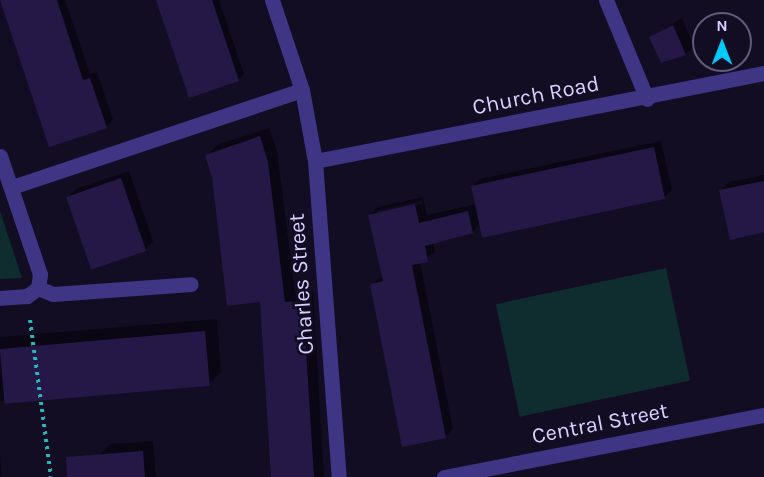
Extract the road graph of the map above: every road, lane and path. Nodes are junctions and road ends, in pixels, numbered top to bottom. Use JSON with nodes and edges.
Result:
{"nodes":[{"id":1,"x":272,"y":0,"type":"edge"},
{"id":2,"x":606,"y":0,"type":"edge"},
{"id":3,"x":764,"y":73,"type":"edge"},
{"id":4,"x":302,"y":90,"type":"junction"},
{"id":5,"x":647,"y":99,"type":"junction"},
{"id":6,"x":0,"y":156,"type":"edge"},
{"id":7,"x":315,"y":161,"type":"junction"},
{"id":8,"x":12,"y":187,"type":"junction"},
{"id":9,"x":191,"y":284,"type":"dead end"},
{"id":10,"x":32,"y":292,"type":"junction"},
{"id":11,"x":0,"y":298,"type":"edge"},
{"id":12,"x":764,"y":415,"type":"edge"},
{"id":13,"x":51,"y":477,"type":"edge"},
{"id":14,"x":339,"y":477,"type":"edge"},
{"id":15,"x":444,"y":477,"type":"edge"}],
"edges":[{"from":1,"to":4,"type":"street","name":"Charles Street"},
{"from":2,"to":5,"type":"street"},
{"from":3,"to":5,"type":"street","name":"Church Road"},
{"from":4,"to":7,"type":"street","name":"Charles Street"},
{"from":4,"to":8,"type":"street"},
{"from":5,"to":7,"type":"street","name":"Church Road"},
{"from":6,"to":8,"type":"street"},
{"from":7,"to":14,"type":"street","name":"Charles Street"},
{"from":8,"to":10,"type":"street"},
{"from":9,"to":10,"type":"street"},
{"from":10,"to":11,"type":"street"},
{"from":10,"to":13,"type":"path"},
{"from":12,"to":15,"type":"street","name":"Central Street"}]}
